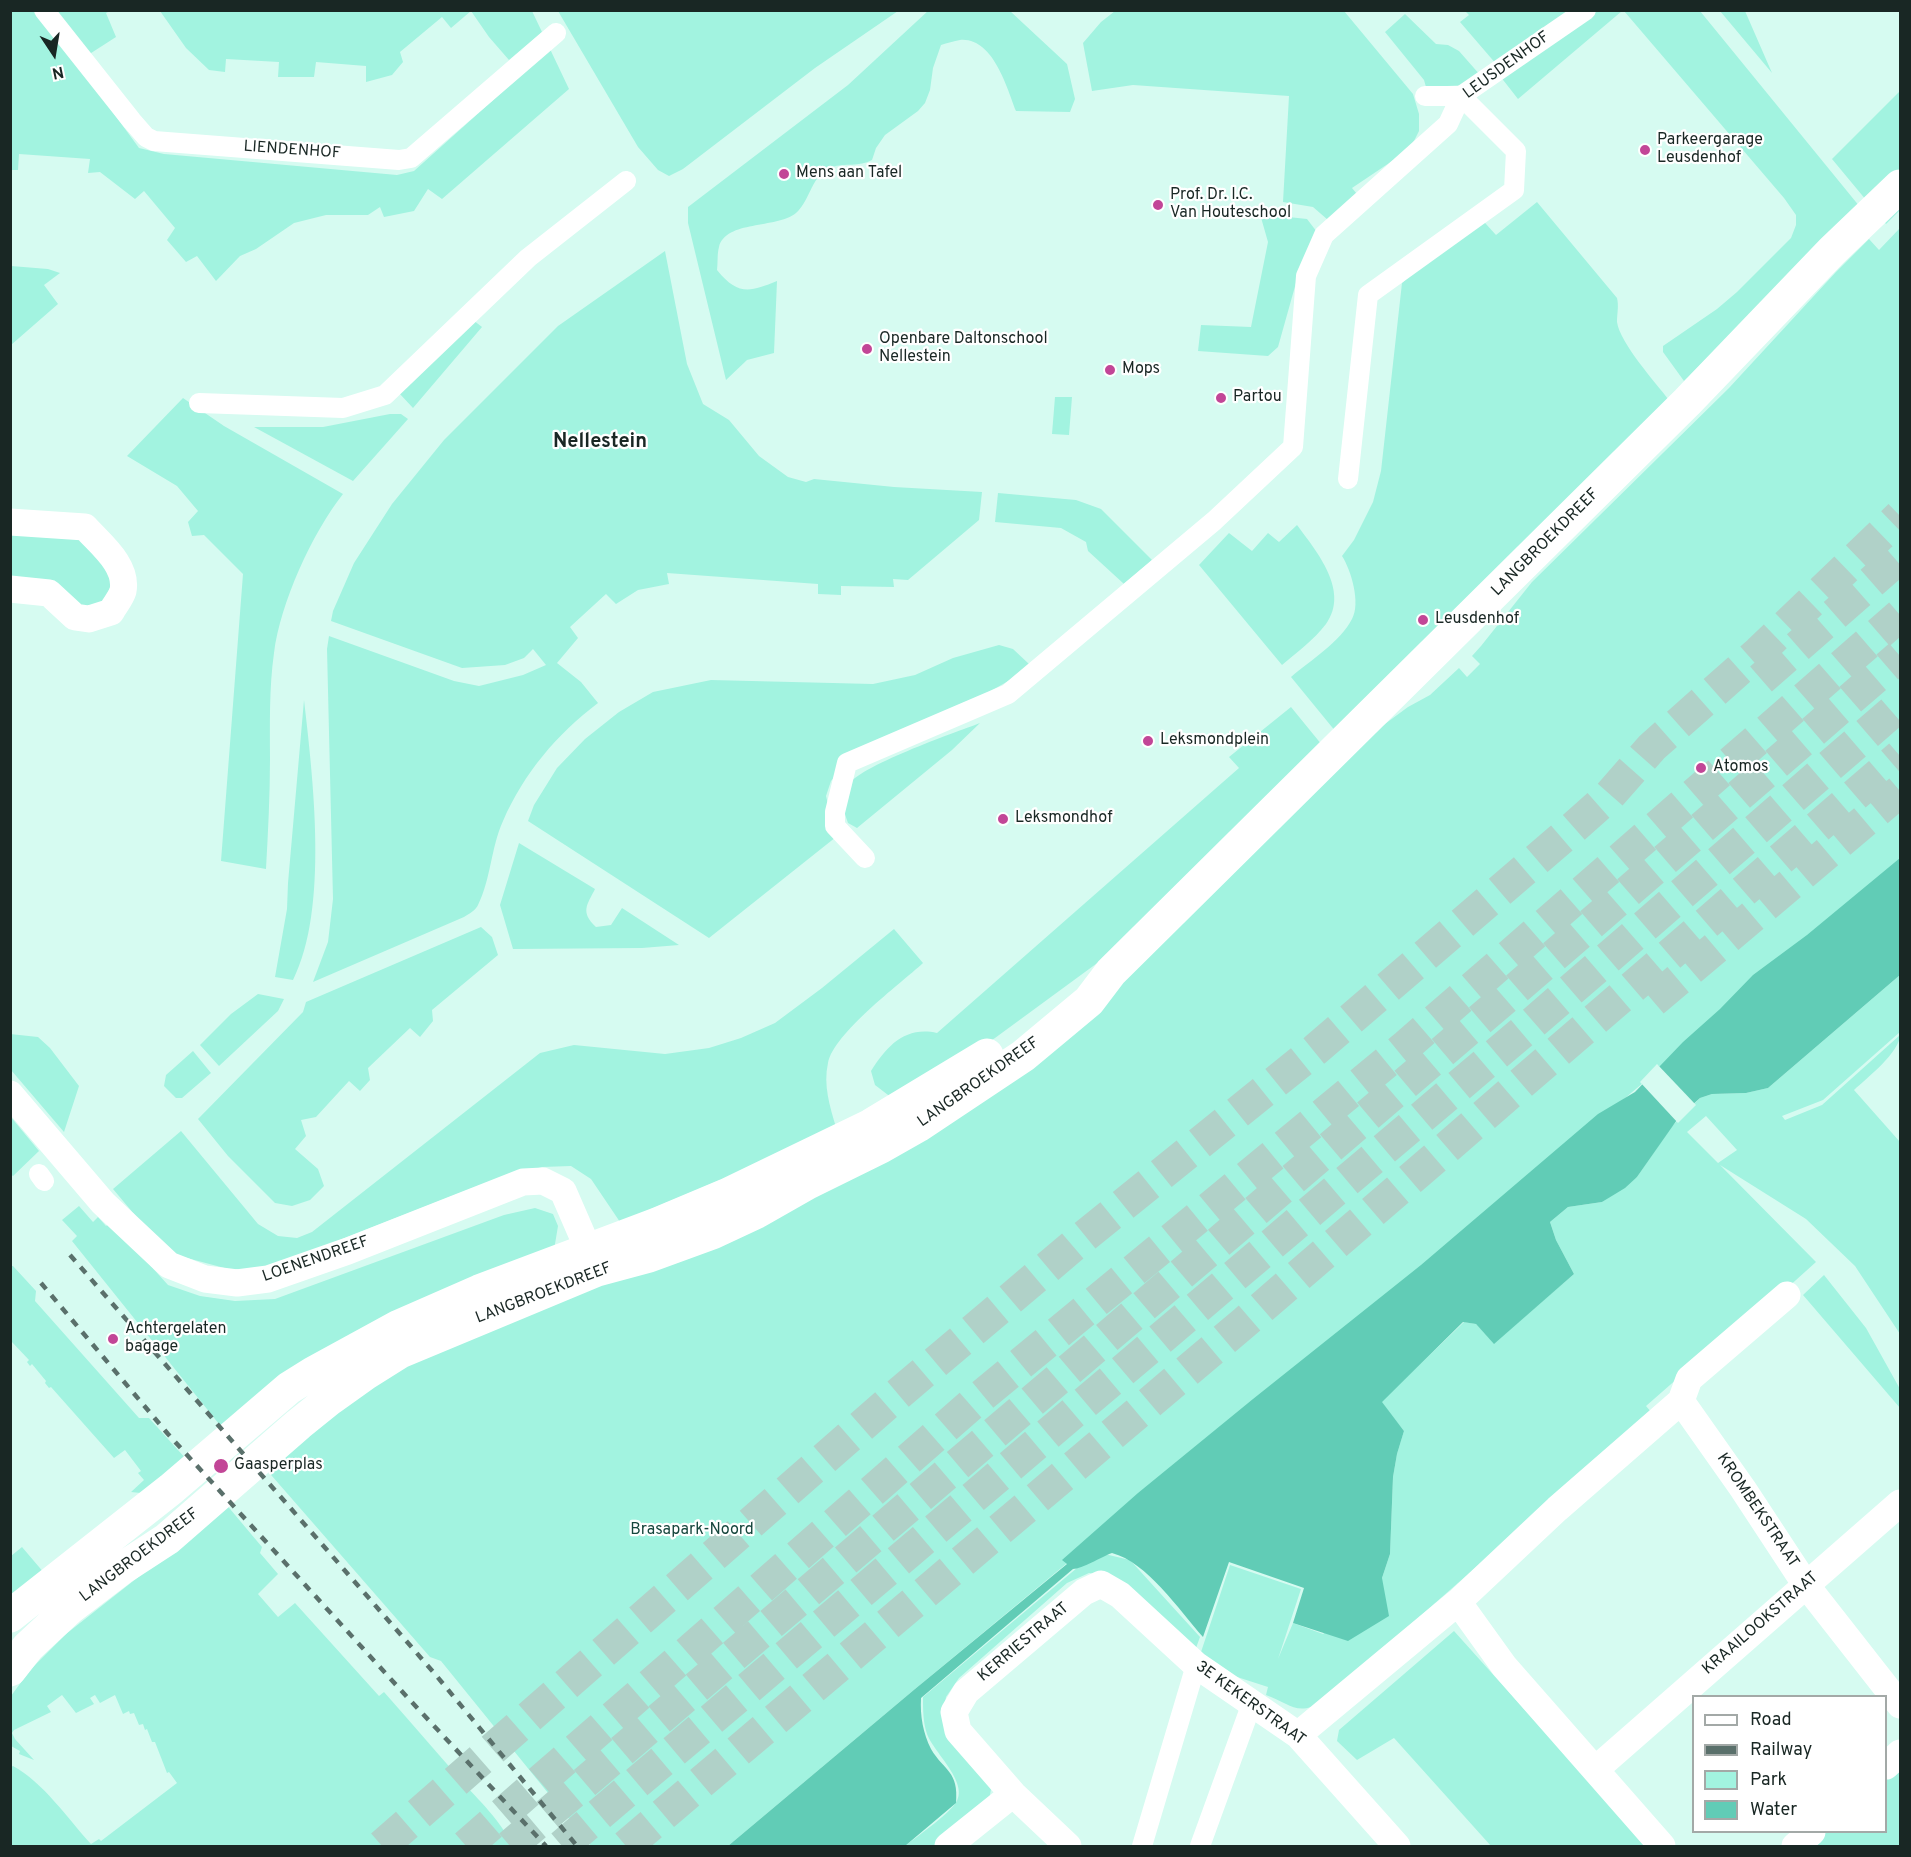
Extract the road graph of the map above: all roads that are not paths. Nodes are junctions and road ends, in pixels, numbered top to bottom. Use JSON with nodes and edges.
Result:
{"nodes":[{"id":1,"x":44,"y":10,"type":"edge"},
{"id":2,"x":1586,"y":10,"type":"edge"},
{"id":3,"x":556,"y":33,"type":"dead end"},
{"id":4,"x":1425,"y":96,"type":"dead end"},
{"id":5,"x":1461,"y":96,"type":"junction"},
{"id":6,"x":626,"y":181,"type":"dead end"},
{"id":7,"x":1900,"y":186,"type":"edge"},
{"id":8,"x":199,"y":403,"type":"dead end"},
{"id":9,"x":1348,"y":479,"type":"dead end"},
{"id":10,"x":10,"y":522,"type":"edge"},
{"id":11,"x":10,"y":589,"type":"edge"},
{"id":12,"x":865,"y":858,"type":"dead end"},
{"id":13,"x":10,"y":1094,"type":"edge"},
{"id":14,"x":592,"y":1259,"type":"junction"},
{"id":15,"x":1787,"y":1295,"type":"dead end"},
{"id":16,"x":1682,"y":1401,"type":"junction"},
{"id":17,"x":1900,"y":1503,"type":"edge"},
{"id":18,"x":1806,"y":1585,"type":"junction"},
{"id":19,"x":1120,"y":1594,"type":"joint"},
{"id":20,"x":1458,"y":1602,"type":"junction"},
{"id":21,"x":10,"y":1616,"type":"edge"},
{"id":22,"x":1196,"y":1665,"type":"junction"},
{"id":23,"x":10,"y":1670,"type":"edge"},
{"id":24,"x":1252,"y":1703,"type":"junction"},
{"id":25,"x":1900,"y":1705,"type":"edge"},
{"id":26,"x":1298,"y":1735,"type":"junction"},
{"id":27,"x":1900,"y":1753,"type":"edge"},
{"id":28,"x":1887,"y":1765,"type":"edge"},
{"id":29,"x":1596,"y":1769,"type":"junction"},
{"id":30,"x":1013,"y":1794,"type":"junction"},
{"id":31,"x":1811,"y":1833,"type":"edge"},
{"id":32,"x":948,"y":1846,"type":"edge"},
{"id":33,"x":1068,"y":1846,"type":"edge"},
{"id":34,"x":1142,"y":1846,"type":"edge"},
{"id":35,"x":1200,"y":1846,"type":"edge"},
{"id":36,"x":1397,"y":1846,"type":"edge"},
{"id":37,"x":1662,"y":1846,"type":"edge"},
{"id":38,"x":1795,"y":1846,"type":"edge"}],
"edges":[{"from":1,"to":3,"type":"street","name":"LIENDENHOF"},
{"from":2,"to":5,"type":"street","name":"LEUSDENHOF"},
{"from":4,"to":5,"type":"street"},
{"from":5,"to":9,"type":"street"},
{"from":5,"to":12,"type":"street","name":"LEUSDENHOF"},
{"from":6,"to":8,"type":"street"},
{"from":7,"to":14,"type":"main road","name":"LANGBROEKDREEF"},
{"from":10,"to":11,"type":"street"},
{"from":13,"to":14,"type":"street","name":"LOENENDREEF"},
{"from":14,"to":21,"type":"main road","name":"LANGBROEKDREEF"},
{"from":14,"to":23,"type":"main road","name":"LANGBROEKDREEF"},
{"from":15,"to":16,"type":"street"},
{"from":16,"to":18,"type":"street","name":"KROMBEKSTRAAT"},
{"from":16,"to":20,"type":"street"},
{"from":17,"to":18,"type":"street","name":"KRAAILOOKSTRAAT"},
{"from":18,"to":25,"type":"street","name":"KROMBEKSTRAAT"},
{"from":18,"to":29,"type":"street","name":"KRAAILOOKSTRAAT"},
{"from":19,"to":22,"type":"street","name":"3E KEKERSTRAAT"},
{"from":19,"to":30,"type":"street","name":"KERRIESTRAAT"},
{"from":20,"to":26,"type":"street"},
{"from":20,"to":29,"type":"street"},
{"from":22,"to":24,"type":"street","name":"3E KEKERSTRAAT"},
{"from":22,"to":34,"type":"street"},
{"from":24,"to":26,"type":"street","name":"3E KEKERSTRAAT"},
{"from":24,"to":35,"type":"street"},
{"from":26,"to":36,"type":"street","name":"3E KEKERSTRAAT"},
{"from":27,"to":28,"type":"street"},
{"from":29,"to":37,"type":"street"},
{"from":30,"to":32,"type":"street"},
{"from":30,"to":33,"type":"street"},
{"from":31,"to":38,"type":"street"}]}
